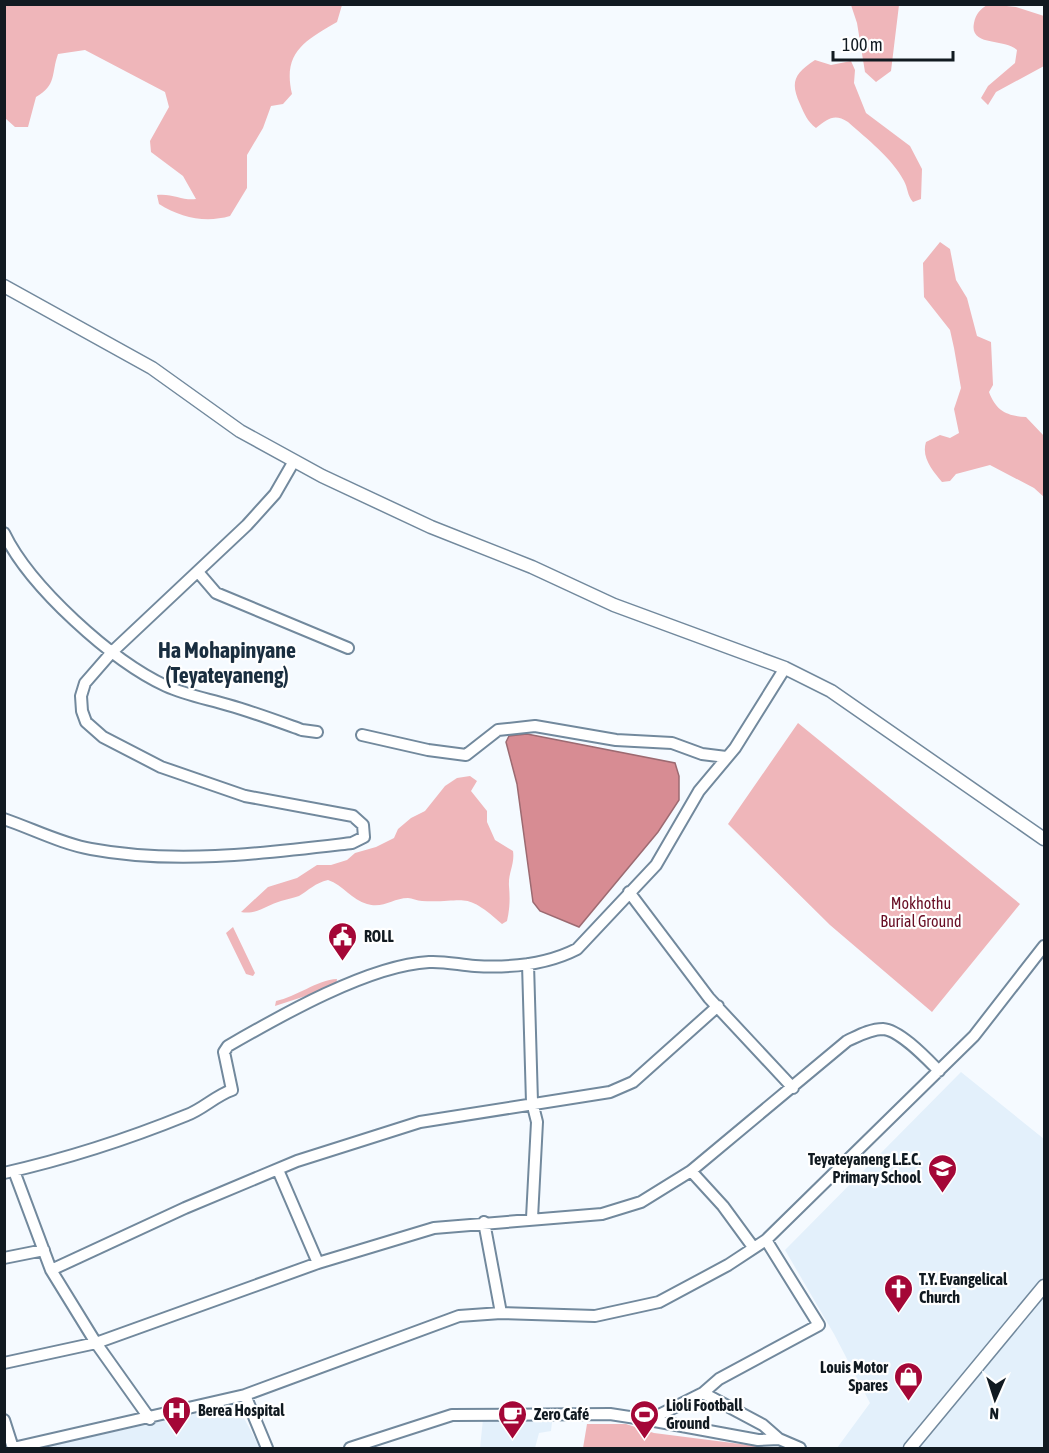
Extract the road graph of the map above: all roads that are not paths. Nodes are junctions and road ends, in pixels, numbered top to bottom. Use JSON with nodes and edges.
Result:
{"nodes":[{"id":1,"x":4,"y":286,"type":"edge"},
{"id":2,"x":294,"y":461,"type":"junction"},
{"id":3,"x":4,"y":533,"type":"edge"},
{"id":4,"x":198,"y":572,"type":"junction"},
{"id":5,"x":348,"y":648,"type":"dead end"},
{"id":6,"x":112,"y":652,"type":"junction"},
{"id":7,"x":785,"y":668,"type":"junction"},
{"id":8,"x":317,"y":732,"type":"dead end"},
{"id":9,"x":362,"y":735,"type":"dead end"},
{"id":10,"x":726,"y":757,"type":"junction"},
{"id":11,"x":4,"y":819,"type":"edge"},
{"id":12,"x":1044,"y":839,"type":"edge"},
{"id":13,"x":629,"y":892,"type":"junction"},
{"id":14,"x":1044,"y":946,"type":"edge"},
{"id":15,"x":528,"y":964,"type":"junction"},
{"id":16,"x":718,"y":1006,"type":"junction"},
{"id":17,"x":939,"y":1071,"type":"junction"},
{"id":18,"x":793,"y":1088,"type":"junction"},
{"id":19,"x":532,"y":1102,"type":"junction"},
{"id":20,"x":278,"y":1170,"type":"junction"},
{"id":21,"x":691,"y":1171,"type":"junction"},
{"id":22,"x":9,"y":1172,"type":"edge"},
{"id":23,"x":532,"y":1218,"type":"junction"},
{"id":24,"x":484,"y":1222,"type":"junction"},
{"id":25,"x":766,"y":1240,"type":"junction"},
{"id":26,"x":753,"y":1247,"type":"junction"},
{"id":27,"x":44,"y":1250,"type":"junction"},
{"id":28,"x":4,"y":1258,"type":"edge"},
{"id":29,"x":318,"y":1263,"type":"junction"},
{"id":30,"x":51,"y":1270,"type":"junction"},
{"id":31,"x":1044,"y":1287,"type":"edge"},
{"id":32,"x":501,"y":1313,"type":"junction"},
{"id":33,"x":96,"y":1343,"type":"junction"},
{"id":34,"x":4,"y":1363,"type":"edge"},
{"id":35,"x":703,"y":1393,"type":"junction"},
{"id":36,"x":246,"y":1395,"type":"junction"},
{"id":37,"x":150,"y":1419,"type":"junction"},
{"id":38,"x":4,"y":1420,"type":"edge"},
{"id":39,"x":649,"y":1420,"type":"junction"},
{"id":40,"x":779,"y":1439,"type":"junction"},
{"id":41,"x":13,"y":1449,"type":"edge"},
{"id":42,"x":267,"y":1449,"type":"edge"},
{"id":43,"x":350,"y":1449,"type":"edge"},
{"id":44,"x":800,"y":1449,"type":"edge"},
{"id":45,"x":909,"y":1449,"type":"edge"}],
"edges":[{"from":1,"to":2,"type":"main road"},
{"from":2,"to":4,"type":"street"},
{"from":2,"to":7,"type":"main road"},
{"from":3,"to":6,"type":"street"},
{"from":4,"to":5,"type":"street"},
{"from":4,"to":6,"type":"street"},
{"from":6,"to":8,"type":"street"},
{"from":6,"to":11,"type":"street"},
{"from":7,"to":10,"type":"street"},
{"from":7,"to":12,"type":"main road"},
{"from":9,"to":10,"type":"street"},
{"from":10,"to":13,"type":"street"},
{"from":13,"to":15,"type":"street"},
{"from":13,"to":16,"type":"street"},
{"from":14,"to":17,"type":"street"},
{"from":15,"to":19,"type":"street"},
{"from":15,"to":22,"type":"street"},
{"from":16,"to":18,"type":"street"},
{"from":16,"to":19,"type":"street"},
{"from":17,"to":18,"type":"street"},
{"from":17,"to":25,"type":"street"},
{"from":18,"to":21,"type":"street"},
{"from":19,"to":20,"type":"street"},
{"from":19,"to":23,"type":"street"},
{"from":20,"to":29,"type":"street"},
{"from":20,"to":30,"type":"street"},
{"from":21,"to":23,"type":"street"},
{"from":21,"to":26,"type":"street"},
{"from":22,"to":27,"type":"street"},
{"from":23,"to":24,"type":"street"},
{"from":24,"to":29,"type":"street"},
{"from":24,"to":32,"type":"street"},
{"from":25,"to":26,"type":"street"},
{"from":25,"to":35,"type":"street"},
{"from":26,"to":32,"type":"street"},
{"from":27,"to":28,"type":"street"},
{"from":27,"to":30,"type":"street"},
{"from":29,"to":33,"type":"street"},
{"from":30,"to":33,"type":"street"},
{"from":31,"to":45,"type":"main road"},
{"from":32,"to":36,"type":"street"},
{"from":33,"to":34,"type":"street"},
{"from":33,"to":37,"type":"street"},
{"from":35,"to":39,"type":"street"},
{"from":35,"to":40,"type":"street"},
{"from":36,"to":37,"type":"street"},
{"from":36,"to":42,"type":"street"},
{"from":37,"to":41,"type":"street"},
{"from":38,"to":41,"type":"street"},
{"from":39,"to":40,"type":"street"},
{"from":39,"to":43,"type":"street"},
{"from":40,"to":44,"type":"street"}]}
